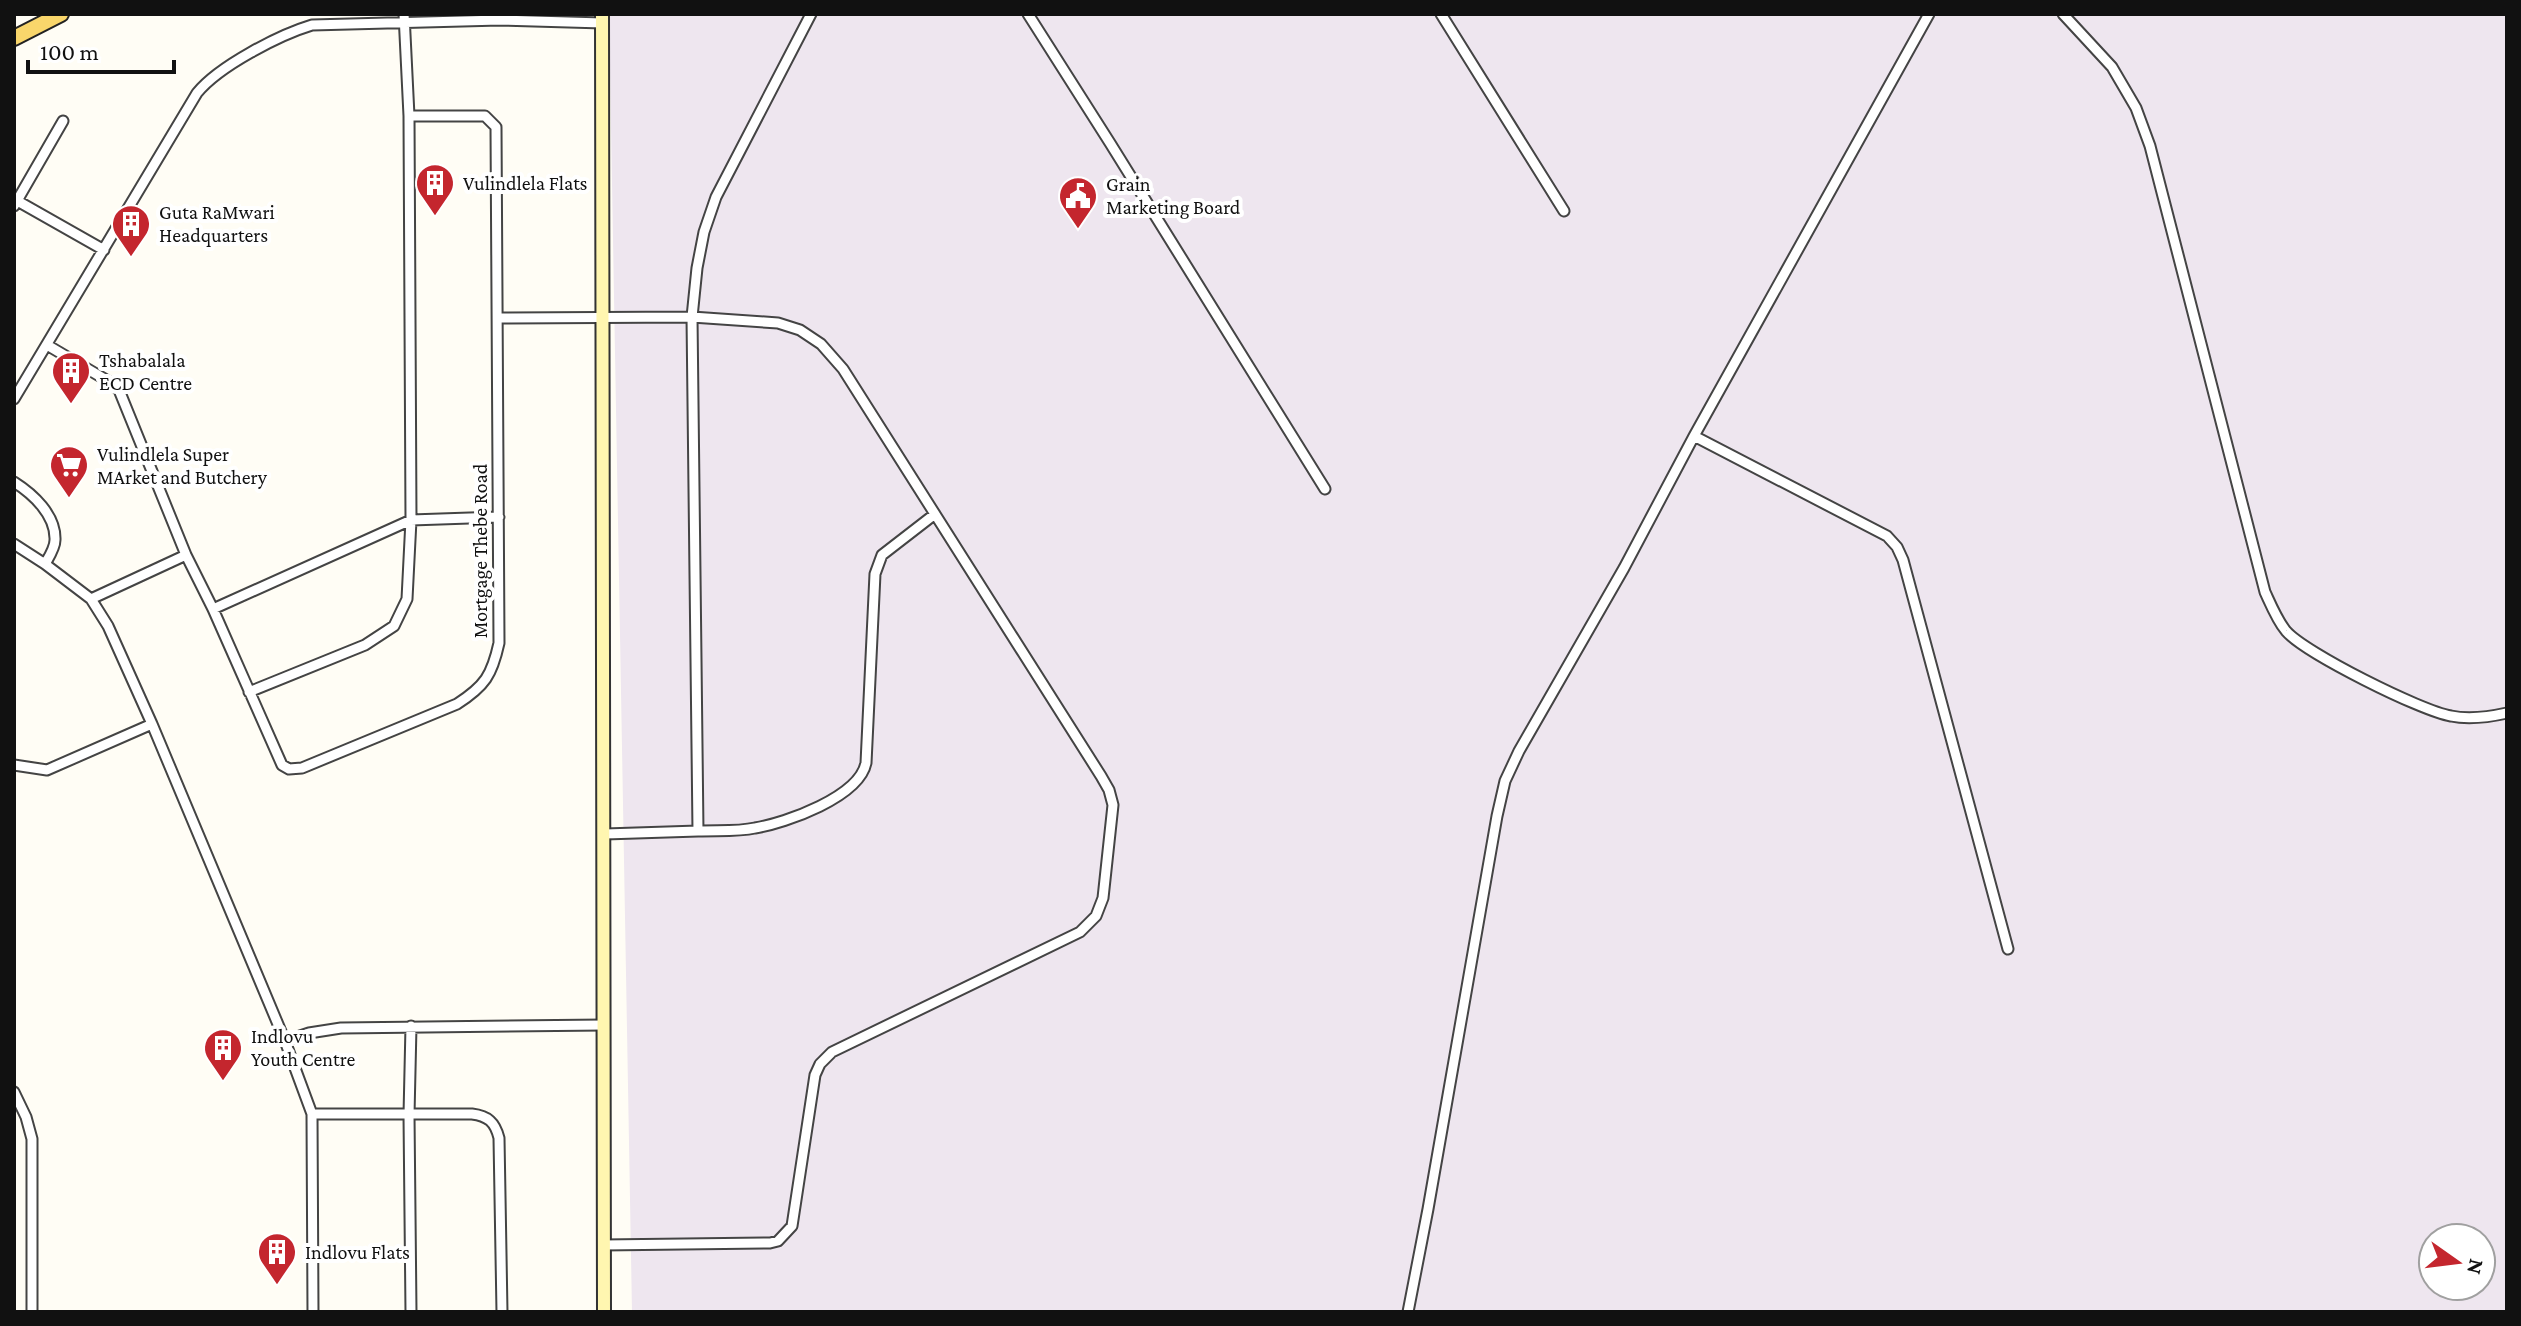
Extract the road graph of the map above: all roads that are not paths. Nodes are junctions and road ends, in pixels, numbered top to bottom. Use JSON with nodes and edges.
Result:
{"nodes":[{"id":1,"x":61,"y":14,"type":"edge"},
{"id":2,"x":811,"y":14,"type":"edge"},
{"id":3,"x":1028,"y":14,"type":"edge"},
{"id":4,"x":1441,"y":14,"type":"edge"},
{"id":5,"x":1929,"y":14,"type":"edge"},
{"id":6,"x":2063,"y":14,"type":"edge"},
{"id":7,"x":500,"y":17,"type":"edge"},
{"id":8,"x":405,"y":18,"type":"edge"},
{"id":9,"x":602,"y":19,"type":"edge"},
{"id":10,"x":14,"y":38,"type":"edge"},
{"id":11,"x":409,"y":116,"type":"junction"},
{"id":12,"x":63,"y":121,"type":"dead end"},
{"id":13,"x":15,"y":201,"type":"edge"},
{"id":14,"x":1564,"y":211,"type":"dead end"},
{"id":15,"x":104,"y":250,"type":"junction"},
{"id":16,"x":692,"y":317,"type":"junction"},
{"id":17,"x":498,"y":318,"type":"junction"},
{"id":18,"x":604,"y":318,"type":"junction"},
{"id":19,"x":47,"y":345,"type":"junction"},
{"id":20,"x":14,"y":399,"type":"edge"},
{"id":21,"x":1694,"y":436,"type":"junction"},
{"id":22,"x":14,"y":482,"type":"edge"},
{"id":23,"x":1325,"y":489,"type":"dead end"},
{"id":24,"x":935,"y":514,"type":"junction"},
{"id":25,"x":499,"y":517,"type":"junction"},
{"id":26,"x":411,"y":520,"type":"junction"},
{"id":27,"x":14,"y":544,"type":"edge"},
{"id":28,"x":186,"y":555,"type":"junction"},
{"id":29,"x":45,"y":564,"type":"junction"},
{"id":30,"x":91,"y":599,"type":"junction"},
{"id":31,"x":213,"y":609,"type":"junction"},
{"id":32,"x":249,"y":692,"type":"junction"},
{"id":33,"x":2507,"y":713,"type":"edge"},
{"id":34,"x":152,"y":724,"type":"junction"},
{"id":35,"x":14,"y":765,"type":"edge"},
{"id":36,"x":698,"y":831,"type":"junction"},
{"id":37,"x":605,"y":834,"type":"junction"},
{"id":38,"x":2008,"y":949,"type":"dead end"},
{"id":39,"x":604,"y":1025,"type":"junction"},
{"id":40,"x":411,"y":1026,"type":"junction"},
{"id":41,"x":285,"y":1041,"type":"junction"},
{"id":42,"x":14,"y":1092,"type":"edge"},
{"id":43,"x":312,"y":1114,"type":"junction"},
{"id":44,"x":409,"y":1115,"type":"junction"},
{"id":45,"x":603,"y":1245,"type":"junction"},
{"id":46,"x":32,"y":1312,"type":"edge"},
{"id":47,"x":313,"y":1312,"type":"edge"},
{"id":48,"x":411,"y":1312,"type":"edge"},
{"id":49,"x":502,"y":1312,"type":"edge"},
{"id":50,"x":604,"y":1312,"type":"edge"},
{"id":51,"x":1408,"y":1312,"type":"edge"}],
"edges":[{"from":1,"to":10,"type":"main road"},
{"from":2,"to":16,"type":"street"},
{"from":3,"to":23,"type":"street"},
{"from":4,"to":14,"type":"street"},
{"from":5,"to":21,"type":"street"},
{"from":6,"to":33,"type":"street"},
{"from":7,"to":8,"type":"street"},
{"from":7,"to":9,"type":"street"},
{"from":8,"to":11,"type":"street"},
{"from":8,"to":15,"type":"street"},
{"from":9,"to":18,"type":"street"},
{"from":11,"to":17,"type":"street","name":"Mortgage Thebe Road"},
{"from":11,"to":26,"type":"street"},
{"from":12,"to":13,"type":"street"},
{"from":13,"to":15,"type":"street"},
{"from":15,"to":19,"type":"street"},
{"from":16,"to":18,"type":"street"},
{"from":16,"to":24,"type":"street"},
{"from":16,"to":36,"type":"street"},
{"from":17,"to":18,"type":"street"},
{"from":17,"to":25,"type":"street","name":"Mortgage Thebe Road"},
{"from":18,"to":37,"type":"street"},
{"from":19,"to":20,"type":"street"},
{"from":19,"to":28,"type":"street","name":"Mortgage Thebe Road"},
{"from":21,"to":38,"type":"street"},
{"from":21,"to":51,"type":"street"},
{"from":22,"to":29,"type":"street"},
{"from":24,"to":36,"type":"street"},
{"from":24,"to":45,"type":"street"},
{"from":25,"to":26,"type":"street"},
{"from":25,"to":32,"type":"street","name":"Mortgage Thebe Road"},
{"from":26,"to":31,"type":"street"},
{"from":26,"to":32,"type":"street"},
{"from":27,"to":29,"type":"street"},
{"from":28,"to":30,"type":"street"},
{"from":28,"to":31,"type":"street","name":"Mortgage Thebe Road"},
{"from":29,"to":30,"type":"street"},
{"from":30,"to":34,"type":"street"},
{"from":31,"to":32,"type":"street","name":"Mortgage Thebe Road"},
{"from":34,"to":35,"type":"street"},
{"from":34,"to":41,"type":"street"},
{"from":36,"to":37,"type":"street"},
{"from":37,"to":39,"type":"street"},
{"from":39,"to":40,"type":"street"},
{"from":39,"to":45,"type":"street"},
{"from":40,"to":41,"type":"street"},
{"from":40,"to":44,"type":"street"},
{"from":41,"to":43,"type":"street"},
{"from":42,"to":46,"type":"street"},
{"from":43,"to":44,"type":"street"},
{"from":43,"to":47,"type":"street"},
{"from":44,"to":48,"type":"street"},
{"from":44,"to":49,"type":"street"},
{"from":45,"to":50,"type":"street"}]}
